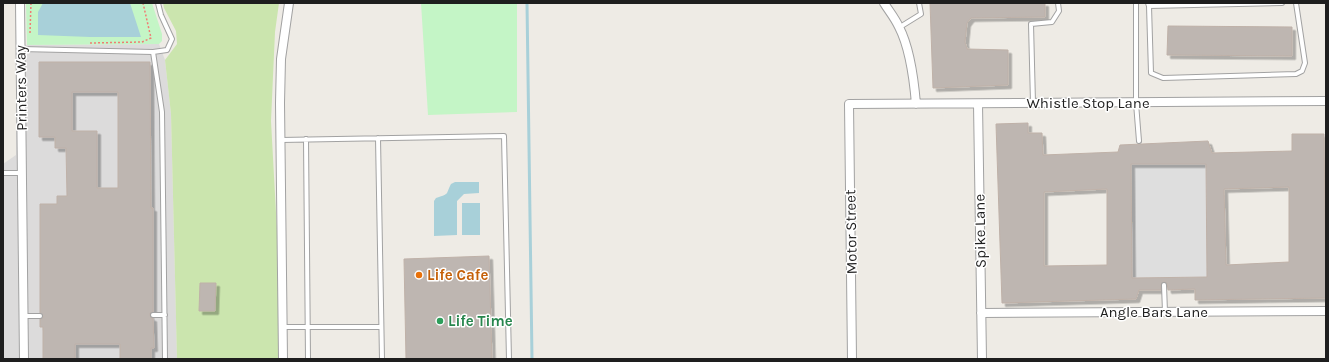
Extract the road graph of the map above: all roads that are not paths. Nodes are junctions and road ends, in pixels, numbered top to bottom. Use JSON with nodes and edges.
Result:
{"nodes":[{"id":1,"x":20,"y":3,"type":"edge"},
{"id":2,"x":158,"y":3,"type":"edge"},
{"id":3,"x":289,"y":3,"type":"edge"},
{"id":4,"x":884,"y":3,"type":"edge"},
{"id":5,"x":919,"y":3,"type":"edge"},
{"id":6,"x":1058,"y":3,"type":"edge"},
{"id":7,"x":1136,"y":3,"type":"edge"},
{"id":8,"x":1282,"y":3,"type":"edge"},
{"id":9,"x":1296,"y":3,"type":"edge"},
{"id":10,"x":1148,"y":5,"type":"edge"},
{"id":11,"x":900,"y":27,"type":"junction"},
{"id":12,"x":21,"y":49,"type":"junction"},
{"id":13,"x":153,"y":52,"type":"junction"},
{"id":14,"x":1326,"y":101,"type":"edge"},
{"id":15,"x":1033,"y":103,"type":"junction"},
{"id":16,"x":1136,"y":103,"type":"junction"},
{"id":17,"x":849,"y":104,"type":"joint"},
{"id":18,"x":916,"y":104,"type":"junction"},
{"id":19,"x":978,"y":104,"type":"junction"},
{"id":20,"x":378,"y":138,"type":"junction"},
{"id":21,"x":306,"y":139,"type":"junction"},
{"id":22,"x":281,"y":140,"type":"junction"},
{"id":23,"x":1139,"y":141,"type":"dead end"},
{"id":24,"x":3,"y":173,"type":"edge"},
{"id":25,"x":22,"y":173,"type":"junction"},
{"id":26,"x":1164,"y":285,"type":"dead end"},
{"id":27,"x":1326,"y":311,"type":"edge"},
{"id":28,"x":1165,"y":312,"type":"junction"},
{"id":29,"x":981,"y":313,"type":"junction"},
{"id":30,"x":153,"y":315,"type":"dead end"},
{"id":31,"x":23,"y":316,"type":"junction"},
{"id":32,"x":40,"y":316,"type":"dead end"},
{"id":33,"x":164,"y":316,"type":"junction"},
{"id":34,"x":283,"y":327,"type":"junction"},
{"id":35,"x":308,"y":327,"type":"junction"},
{"id":36,"x":381,"y":327,"type":"junction"},
{"id":37,"x":23,"y":357,"type":"edge"},
{"id":38,"x":165,"y":359,"type":"edge"},
{"id":39,"x":283,"y":359,"type":"edge"},
{"id":40,"x":308,"y":359,"type":"edge"},
{"id":41,"x":382,"y":359,"type":"edge"},
{"id":42,"x":509,"y":359,"type":"edge"},
{"id":43,"x":852,"y":359,"type":"edge"},
{"id":44,"x":982,"y":359,"type":"edge"}],
"edges":[{"from":1,"to":12,"type":"street","name":"Printers Way"},
{"from":2,"to":13,"type":"lane"},
{"from":3,"to":22,"type":"street"},
{"from":4,"to":11,"type":"street"},
{"from":5,"to":11,"type":"lane"},
{"from":6,"to":15,"type":"lane"},
{"from":7,"to":16,"type":"lane"},
{"from":8,"to":10,"type":"lane"},
{"from":9,"to":10,"type":"lane"},
{"from":11,"to":18,"type":"street"},
{"from":12,"to":13,"type":"lane"},
{"from":12,"to":25,"type":"street","name":"Printers Way"},
{"from":13,"to":33,"type":"lane"},
{"from":14,"to":16,"type":"street","name":"Whistle Stop Lane"},
{"from":15,"to":16,"type":"street","name":"Whistle Stop Lane"},
{"from":15,"to":19,"type":"street","name":"Whistle Stop Lane"},
{"from":16,"to":23,"type":"lane"},
{"from":17,"to":18,"type":"street","name":"Whistle Stop Lane"},
{"from":17,"to":43,"type":"street","name":"Motor Street"},
{"from":18,"to":19,"type":"street","name":"Whistle Stop Lane"},
{"from":19,"to":29,"type":"street","name":"Spike Lane"},
{"from":20,"to":21,"type":"lane"},
{"from":20,"to":36,"type":"lane"},
{"from":20,"to":42,"type":"lane"},
{"from":21,"to":22,"type":"lane"},
{"from":21,"to":35,"type":"lane"},
{"from":22,"to":34,"type":"street"},
{"from":24,"to":25,"type":"lane"},
{"from":25,"to":31,"type":"street","name":"Printers Way"},
{"from":26,"to":28,"type":"lane"},
{"from":27,"to":28,"type":"street","name":"Angle Bars Lane"},
{"from":28,"to":29,"type":"street","name":"Angle Bars Lane"},
{"from":29,"to":44,"type":"street","name":"Spike Lane"},
{"from":30,"to":33,"type":"lane"},
{"from":31,"to":32,"type":"lane"},
{"from":31,"to":37,"type":"street","name":"Printers Way"},
{"from":33,"to":38,"type":"lane"},
{"from":34,"to":35,"type":"lane"},
{"from":34,"to":39,"type":"street"},
{"from":35,"to":36,"type":"lane"},
{"from":35,"to":40,"type":"lane"},
{"from":36,"to":41,"type":"lane"}]}
